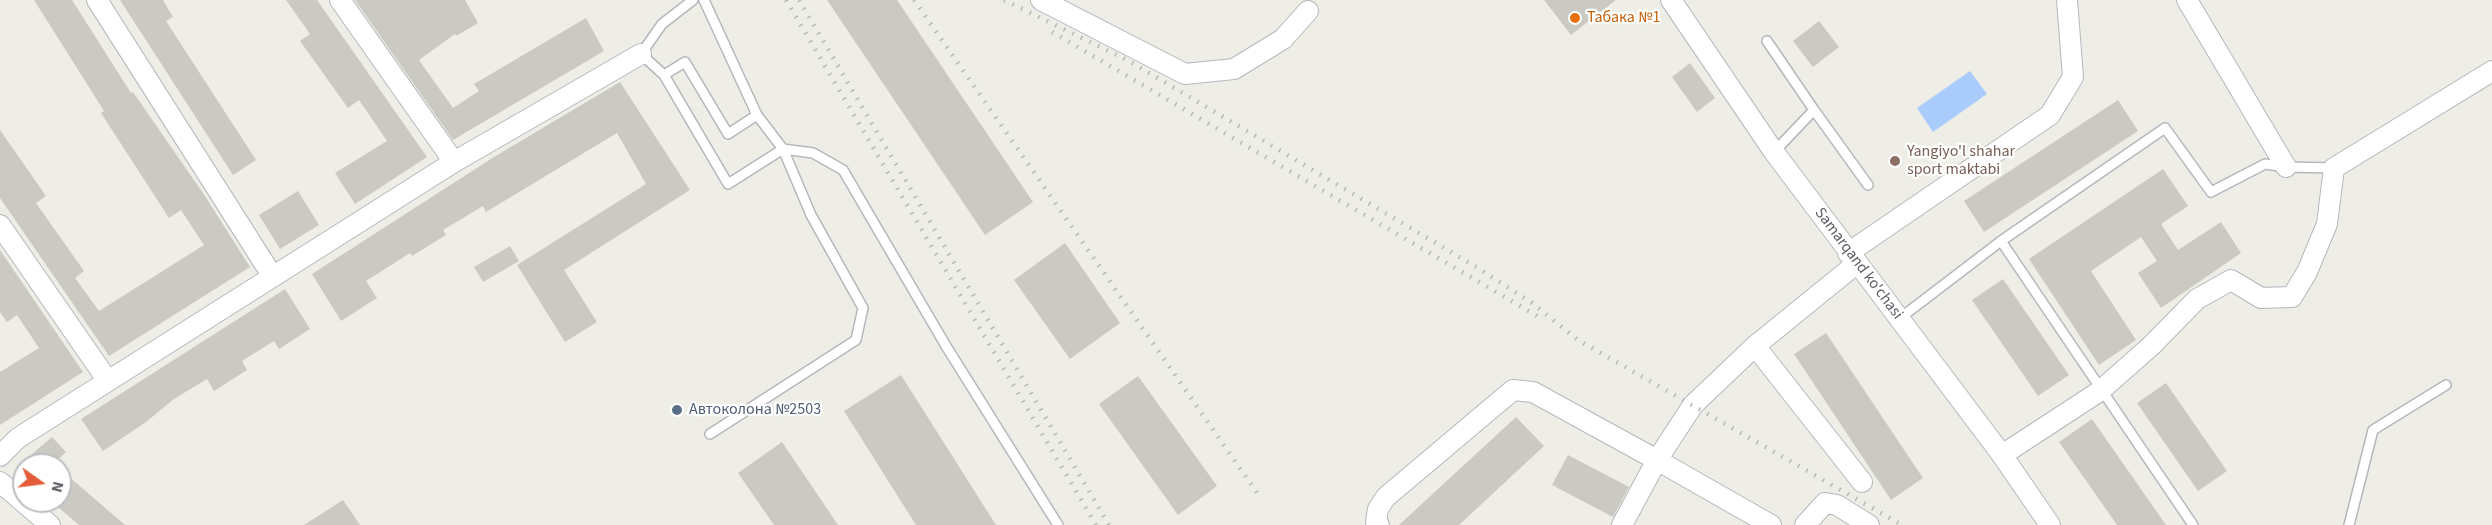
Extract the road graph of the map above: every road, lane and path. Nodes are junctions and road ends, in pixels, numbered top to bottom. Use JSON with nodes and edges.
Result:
{"nodes":[{"id":1,"x":97,"y":0,"type":"edge"},
{"id":2,"x":340,"y":0,"type":"edge"},
{"id":3,"x":693,"y":0,"type":"edge"},
{"id":4,"x":704,"y":0,"type":"edge"},
{"id":5,"x":1041,"y":0,"type":"edge"},
{"id":6,"x":1671,"y":0,"type":"edge"},
{"id":7,"x":2067,"y":0,"type":"edge"},
{"id":8,"x":2187,"y":0,"type":"edge"},
{"id":9,"x":1308,"y":11,"type":"dead end"},
{"id":10,"x":1767,"y":41,"type":"dead end"},
{"id":11,"x":641,"y":54,"type":"junction"},
{"id":12,"x":2492,"y":71,"type":"edge"},
{"id":13,"x":664,"y":75,"type":"junction"},
{"id":14,"x":1814,"y":111,"type":"junction"},
{"id":15,"x":757,"y":115,"type":"junction"},
{"id":16,"x":783,"y":149,"type":"junction"},
{"id":17,"x":1774,"y":152,"type":"junction"},
{"id":18,"x":454,"y":162,"type":"junction"},
{"id":19,"x":2286,"y":167,"type":"junction"},
{"id":20,"x":2334,"y":168,"type":"junction"},
{"id":21,"x":1868,"y":185,"type":"dead end"},
{"id":22,"x":0,"y":225,"type":"edge"},
{"id":23,"x":2001,"y":241,"type":"junction"},
{"id":24,"x":1852,"y":258,"type":"junction"},
{"id":25,"x":273,"y":277,"type":"junction"},
{"id":26,"x":1899,"y":319,"type":"junction"},
{"id":27,"x":1755,"y":346,"type":"junction"},
{"id":28,"x":108,"y":381,"type":"junction"},
{"id":29,"x":2446,"y":386,"type":"dead end"},
{"id":30,"x":2100,"y":391,"type":"junction"},
{"id":31,"x":710,"y":434,"type":"dead end"},
{"id":32,"x":2002,"y":455,"type":"junction"},
{"id":33,"x":0,"y":456,"type":"edge"},
{"id":34,"x":1657,"y":460,"type":"junction"},
{"id":35,"x":0,"y":482,"type":"edge"},
{"id":36,"x":1862,"y":482,"type":"dead end"},
{"id":37,"x":50,"y":525,"type":"edge"},
{"id":38,"x":1058,"y":525,"type":"edge"},
{"id":39,"x":1379,"y":525,"type":"edge"},
{"id":40,"x":1622,"y":525,"type":"edge"},
{"id":41,"x":1771,"y":525,"type":"edge"},
{"id":42,"x":1804,"y":525,"type":"edge"},
{"id":43,"x":1869,"y":525,"type":"edge"},
{"id":44,"x":2050,"y":525,"type":"edge"},
{"id":45,"x":2193,"y":525,"type":"edge"},
{"id":46,"x":2349,"y":525,"type":"edge"}],
"edges":[{"from":1,"to":25,"type":"street"},
{"from":2,"to":18,"type":"street"},
{"from":3,"to":11,"type":"lane"},
{"from":4,"to":15,"type":"lane"},
{"from":5,"to":9,"type":"street"},
{"from":6,"to":17,"type":"street","name":"Samarqand ko'chasi"},
{"from":7,"to":24,"type":"street"},
{"from":8,"to":19,"type":"street"},
{"from":10,"to":14,"type":"lane"},
{"from":11,"to":13,"type":"lane"},
{"from":11,"to":18,"type":"street"},
{"from":12,"to":20,"type":"street"},
{"from":13,"to":15,"type":"lane"},
{"from":13,"to":16,"type":"lane"},
{"from":14,"to":17,"type":"lane"},
{"from":14,"to":21,"type":"lane"},
{"from":15,"to":16,"type":"lane"},
{"from":16,"to":31,"type":"lane"},
{"from":16,"to":38,"type":"lane"},
{"from":17,"to":24,"type":"street","name":"Samarqand ko'chasi"},
{"from":18,"to":25,"type":"street"},
{"from":19,"to":20,"type":"lane"},
{"from":19,"to":23,"type":"lane"},
{"from":20,"to":30,"type":"street"},
{"from":22,"to":28,"type":"street"},
{"from":23,"to":26,"type":"lane"},
{"from":23,"to":30,"type":"lane"},
{"from":24,"to":26,"type":"street","name":"Samarqand ko'chasi"},
{"from":24,"to":27,"type":"street"},
{"from":25,"to":28,"type":"street"},
{"from":26,"to":32,"type":"street","name":"Samarqand ko'chasi"},
{"from":27,"to":34,"type":"street"},
{"from":27,"to":36,"type":"street"},
{"from":28,"to":33,"type":"street"},
{"from":29,"to":46,"type":"lane"},
{"from":30,"to":32,"type":"street"},
{"from":30,"to":45,"type":"lane"},
{"from":32,"to":44,"type":"street","name":"Samarqand ko'chasi"},
{"from":34,"to":39,"type":"street"},
{"from":34,"to":40,"type":"street"},
{"from":34,"to":41,"type":"street"},
{"from":35,"to":37,"type":"street"},
{"from":42,"to":43,"type":"street"}]}
